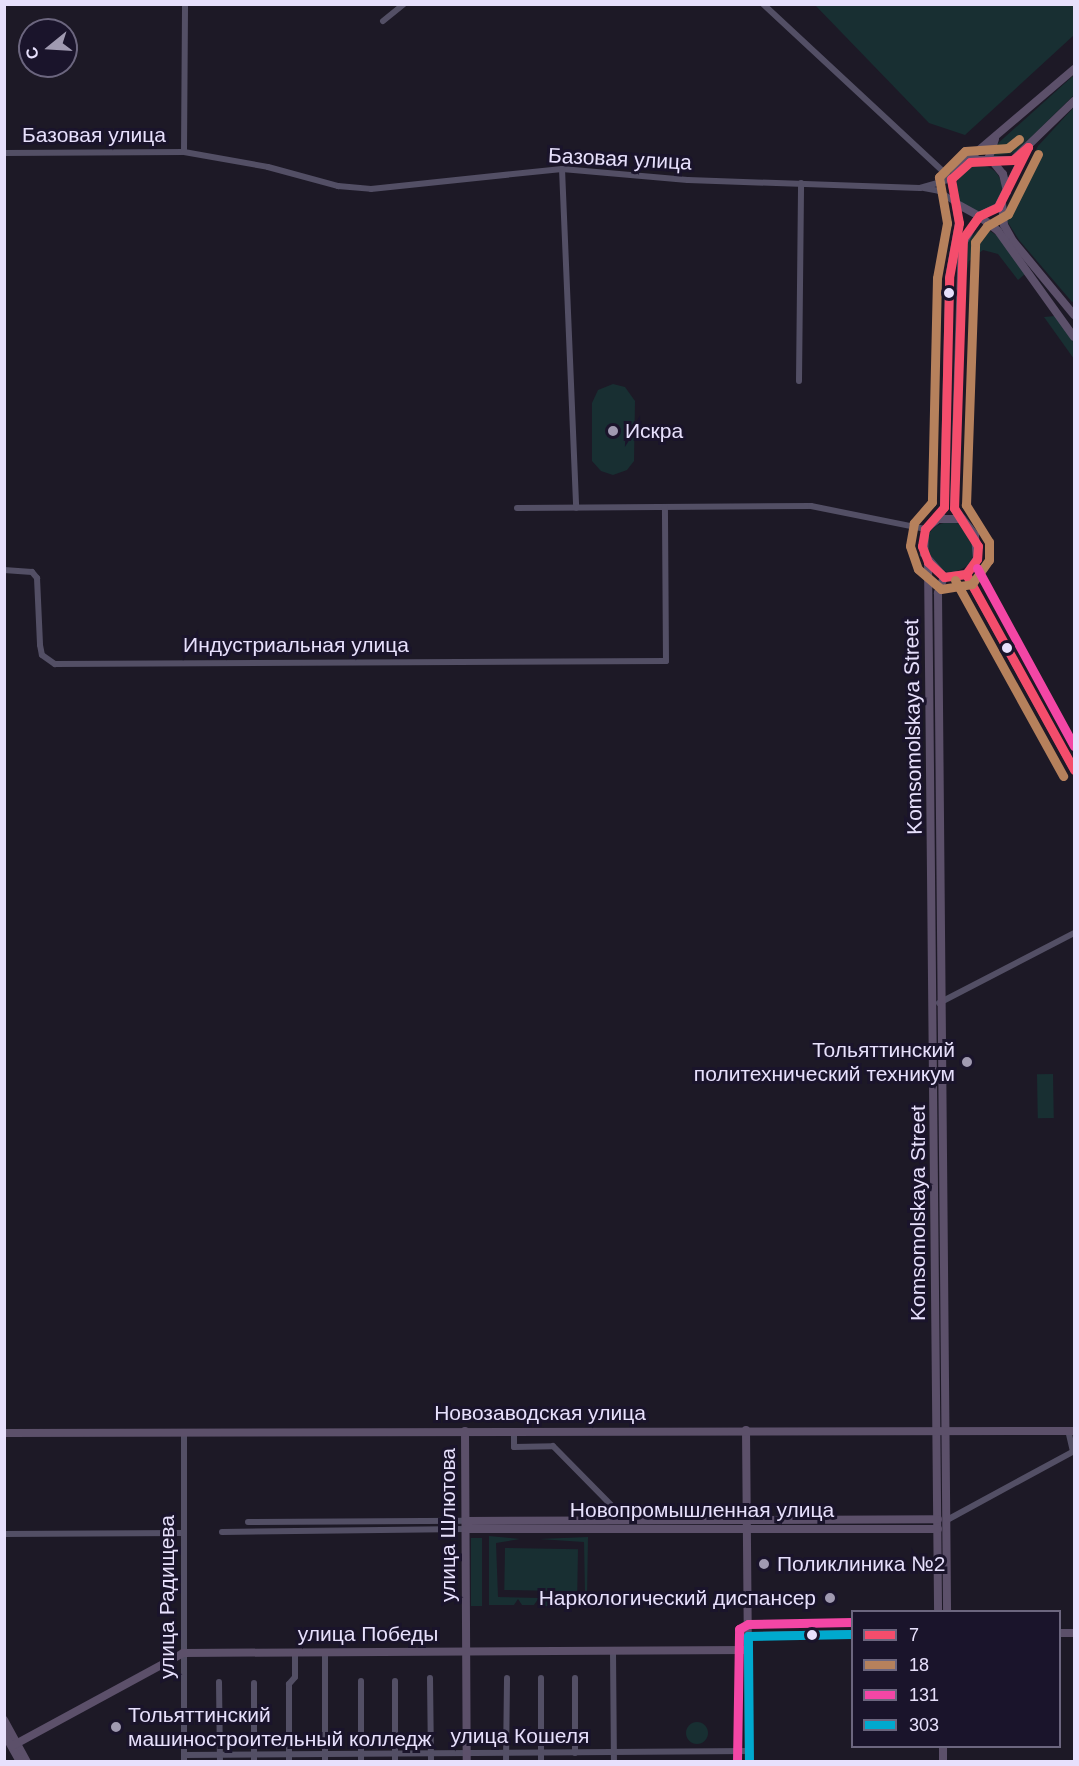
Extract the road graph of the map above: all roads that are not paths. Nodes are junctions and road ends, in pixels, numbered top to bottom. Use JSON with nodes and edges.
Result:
{"nodes":[{"id":1,"x":185,"y":4,"type":"edge"},
{"id":2,"x":404,"y":4,"type":"edge"},
{"id":3,"x":763,"y":4,"type":"edge"},
{"id":4,"x":383,"y":21,"type":"dead end"},
{"id":5,"x":1074,"y":69,"type":"edge"},
{"id":6,"x":1074,"y":101,"type":"edge"},
{"id":7,"x":1000,"y":134,"type":"junction"},
{"id":8,"x":1028,"y":147,"type":"junction"},
{"id":9,"x":184,"y":152,"type":"junction"},
{"id":10,"x":4,"y":153,"type":"edge"},
{"id":11,"x":992,"y":162,"type":"junction"},
{"id":12,"x":962,"y":165,"type":"junction"},
{"id":13,"x":561,"y":169,"type":"junction"},
{"id":14,"x":951,"y":179,"type":"junction"},
{"id":15,"x":801,"y":183,"type":"junction"},
{"id":16,"x":920,"y":188,"type":"junction"},
{"id":17,"x":1007,"y":193,"type":"junction"},
{"id":18,"x":1002,"y":202,"type":"junction"},
{"id":19,"x":956,"y":203,"type":"junction"},
{"id":20,"x":979,"y":216,"type":"junction"},
{"id":21,"x":952,"y":256,"type":"junction"},
{"id":22,"x":962,"y":257,"type":"junction"},
{"id":23,"x":1055,"y":294,"type":"junction"},
{"id":24,"x":1048,"y":300,"type":"junction"},
{"id":25,"x":1074,"y":315,"type":"edge"},
{"id":26,"x":1074,"y":337,"type":"edge"},
{"id":27,"x":799,"y":381,"type":"dead end"},
{"id":28,"x":576,"y":507,"type":"junction"},
{"id":29,"x":665,"y":507,"type":"junction"},
{"id":30,"x":518,"y":508,"type":"dead end"},
{"id":31,"x":938,"y":519,"type":"junction"},
{"id":32,"x":962,"y":519,"type":"junction"},
{"id":33,"x":925,"y":529,"type":"junction"},
{"id":34,"x":928,"y":562,"type":"junction"},
{"id":35,"x":4,"y":570,"type":"edge"},
{"id":36,"x":966,"y":574,"type":"junction"},
{"id":37,"x":944,"y":577,"type":"junction"},
{"id":38,"x":936,"y":735,"type":"junction"},
{"id":39,"x":1074,"y":770,"type":"edge"},
{"id":40,"x":1074,"y":933,"type":"edge"},
{"id":41,"x":939,"y":1003,"type":"junction"},
{"id":42,"x":946,"y":1228,"type":"junction"},
{"id":43,"x":936,"y":1229,"type":"junction"},
{"id":44,"x":936,"y":1305,"type":"junction"},
{"id":45,"x":946,"y":1305,"type":"junction"},
{"id":46,"x":746,"y":1430,"type":"junction"},
{"id":47,"x":465,"y":1431,"type":"junction"},
{"id":48,"x":941,"y":1431,"type":"junction"},
{"id":49,"x":1071,"y":1431,"type":"edge"},
{"id":50,"x":184,"y":1432,"type":"junction"},
{"id":51,"x":514,"y":1432,"type":"junction"},
{"id":52,"x":4,"y":1433,"type":"edge"},
{"id":53,"x":1074,"y":1451,"type":"edge"},
{"id":54,"x":947,"y":1486,"type":"junction"},
{"id":55,"x":938,"y":1487,"type":"junction"},
{"id":56,"x":938,"y":1519,"type":"junction"},
{"id":57,"x":626,"y":1520,"type":"junction"},
{"id":58,"x":947,"y":1520,"type":"junction"},
{"id":59,"x":248,"y":1522,"type":"dead end"},
{"id":60,"x":747,"y":1523,"type":"junction"},
{"id":61,"x":466,"y":1525,"type":"junction"},
{"id":62,"x":938,"y":1529,"type":"junction"},
{"id":63,"x":222,"y":1532,"type":"dead end"},
{"id":64,"x":183,"y":1533,"type":"junction"},
{"id":65,"x":4,"y":1534,"type":"edge"},
{"id":66,"x":938,"y":1610,"type":"edge"},
{"id":67,"x":948,"y":1610,"type":"edge"},
{"id":68,"x":851,"y":1634,"type":"edge"},
{"id":69,"x":748,"y":1636,"type":"junction"},
{"id":70,"x":748,"y":1650,"type":"junction"},
{"id":71,"x":325,"y":1652,"type":"junction"},
{"id":72,"x":467,"y":1652,"type":"junction"},
{"id":73,"x":613,"y":1652,"type":"junction"},
{"id":74,"x":183,"y":1653,"type":"junction"},
{"id":75,"x":295,"y":1653,"type":"junction"},
{"id":76,"x":430,"y":1678,"type":"dead end"},
{"id":77,"x":507,"y":1678,"type":"dead end"},
{"id":78,"x":541,"y":1678,"type":"dead end"},
{"id":79,"x":575,"y":1678,"type":"dead end"},
{"id":80,"x":361,"y":1681,"type":"dead end"},
{"id":81,"x":395,"y":1681,"type":"dead end"},
{"id":82,"x":219,"y":1682,"type":"dead end"},
{"id":83,"x":254,"y":1683,"type":"dead end"},
{"id":84,"x":4,"y":1720,"type":"edge"},
{"id":85,"x":4,"y":1733,"type":"edge"},
{"id":86,"x":15,"y":1745,"type":"junction"},
{"id":87,"x":749,"y":1751,"type":"junction"},
{"id":88,"x":432,"y":1752,"type":"junction"},
{"id":89,"x":361,"y":1753,"type":"junction"},
{"id":90,"x":395,"y":1753,"type":"junction"},
{"id":91,"x":506,"y":1753,"type":"junction"},
{"id":92,"x":541,"y":1753,"type":"junction"},
{"id":93,"x":575,"y":1753,"type":"junction"},
{"id":94,"x":613,"y":1753,"type":"junction"},
{"id":95,"x":325,"y":1754,"type":"junction"},
{"id":96,"x":467,"y":1757,"type":"edge"},
{"id":97,"x":184,"y":1758,"type":"edge"},
{"id":98,"x":220,"y":1758,"type":"edge"},
{"id":99,"x":254,"y":1758,"type":"edge"},
{"id":100,"x":289,"y":1758,"type":"edge"},
{"id":101,"x":20,"y":1761,"type":"edge"},
{"id":102,"x":27,"y":1761,"type":"edge"},
{"id":103,"x":325,"y":1761,"type":"edge"},
{"id":104,"x":361,"y":1761,"type":"edge"},
{"id":105,"x":395,"y":1761,"type":"edge"},
{"id":106,"x":431,"y":1761,"type":"edge"},
{"id":107,"x":506,"y":1761,"type":"edge"},
{"id":108,"x":541,"y":1761,"type":"edge"},
{"id":109,"x":614,"y":1761,"type":"edge"},
{"id":110,"x":749,"y":1761,"type":"edge"}],
"edges":[{"from":1,"to":9,"type":"street","name":"Базовая улица"},
{"from":2,"to":4,"type":"street"},
{"from":3,"to":14,"type":"street"},
{"from":5,"to":7,"type":"main road"},
{"from":6,"to":8,"type":"main road"},
{"from":7,"to":11,"type":"main road"},
{"from":7,"to":12,"type":"main road"},
{"from":8,"to":11,"type":"main road"},
{"from":8,"to":17,"type":"main road"},
{"from":9,"to":10,"type":"street","name":"Базовая улица"},
{"from":9,"to":13,"type":"street","name":"Базовая улица"},
{"from":11,"to":12,"type":"main road"},
{"from":11,"to":17,"type":"main road"},
{"from":12,"to":14,"type":"main road"},
{"from":13,"to":15,"type":"street","name":"Базовая улица"},
{"from":13,"to":28,"type":"street"},
{"from":14,"to":16,"type":"street","name":"Базовая улица"},
{"from":14,"to":19,"type":"main road"},
{"from":15,"to":16,"type":"street","name":"Базовая улица"},
{"from":15,"to":27,"type":"street"},
{"from":16,"to":19,"type":"street"},
{"from":17,"to":18,"type":"main road"},
{"from":18,"to":20,"type":"main road"},
{"from":18,"to":23,"type":"main road"},
{"from":19,"to":20,"type":"main road"},
{"from":19,"to":21,"type":"main road"},
{"from":20,"to":22,"type":"main road"},
{"from":20,"to":24,"type":"main road"},
{"from":21,"to":22,"type":"main road"},
{"from":21,"to":31,"type":"main road"},
{"from":22,"to":32,"type":"main road"},
{"from":23,"to":24,"type":"main road"},
{"from":23,"to":25,"type":"main road"},
{"from":24,"to":26,"type":"main road"},
{"from":28,"to":29,"type":"street"},
{"from":28,"to":30,"type":"street"},
{"from":29,"to":33,"type":"street"},
{"from":29,"to":35,"type":"street","name":"Индустриальная улица"},
{"from":31,"to":32,"type":"main road"},
{"from":31,"to":33,"type":"main road"},
{"from":32,"to":36,"type":"main road"},
{"from":33,"to":34,"type":"main road"},
{"from":34,"to":37,"type":"main road"},
{"from":34,"to":38,"type":"main road","name":"Komsomolskaya Street"},
{"from":36,"to":37,"type":"main road"},
{"from":36,"to":39,"type":"main road"},
{"from":37,"to":38,"type":"main road","name":"Komsomolskaya Street"},
{"from":38,"to":41,"type":"main road","name":"Komsomolskaya Street"},
{"from":40,"to":41,"type":"street"},
{"from":41,"to":42,"type":"main road","name":"Komsomolskaya Street"},
{"from":41,"to":43,"type":"main road","name":"Komsomolskaya Street"},
{"from":42,"to":43,"type":"main road"},
{"from":42,"to":45,"type":"main road","name":"Komsomolskaya Street"},
{"from":43,"to":44,"type":"main road","name":"Komsomolskaya Street"},
{"from":44,"to":45,"type":"main road"},
{"from":44,"to":48,"type":"main road","name":"Komsomolskaya Street"},
{"from":45,"to":48,"type":"main road","name":"Komsomolskaya Street"},
{"from":46,"to":48,"type":"main road","name":"Новозаводская улица"},
{"from":46,"to":51,"type":"main road","name":"Новозаводская улица"},
{"from":46,"to":60,"type":"main road"},
{"from":47,"to":50,"type":"main road","name":"Новозаводская улица"},
{"from":47,"to":51,"type":"main road","name":"Новозаводская улица"},
{"from":47,"to":61,"type":"main road","name":"улица Шлютова"},
{"from":48,"to":49,"type":"main road","name":"Новозаводская улица"},
{"from":48,"to":54,"type":"main road","name":"Komsomolskaya Street"},
{"from":48,"to":55,"type":"main road","name":"Komsomolskaya Street"},
{"from":49,"to":53,"type":"street"},
{"from":50,"to":52,"type":"main road","name":"Новозаводская улица"},
{"from":50,"to":64,"type":"street","name":"улица Радищева"},
{"from":51,"to":57,"type":"street"},
{"from":53,"to":58,"type":"street"},
{"from":54,"to":55,"type":"main road"},
{"from":54,"to":58,"type":"main road","name":"Komsomolskaya Street"},
{"from":55,"to":56,"type":"main road","name":"Komsomolskaya Street"},
{"from":56,"to":60,"type":"main road","name":"Новопромышленная улица"},
{"from":56,"to":62,"type":"main road","name":"Komsomolskaya Street"},
{"from":57,"to":60,"type":"main road","name":"Новопромышленная улица"},
{"from":57,"to":61,"type":"main road","name":"Новопромышленная улица"},
{"from":58,"to":67,"type":"main road","name":"Komsomolskaya Street"},
{"from":59,"to":61,"type":"street"},
{"from":60,"to":61,"type":"main road","name":"Новопромышленная улица"},
{"from":60,"to":62,"type":"main road","name":"Новопромышленная улица"},
{"from":60,"to":69,"type":"main road"},
{"from":61,"to":63,"type":"street"},
{"from":61,"to":72,"type":"main road","name":"улица Шлютова"},
{"from":62,"to":66,"type":"main road","name":"Komsomolskaya Street"},
{"from":64,"to":65,"type":"street"},
{"from":64,"to":74,"type":"street","name":"улица Радищева"},
{"from":68,"to":69,"type":"main road"},
{"from":69,"to":70,"type":"main road"},
{"from":70,"to":73,"type":"main road","name":"улица Победы"},
{"from":70,"to":87,"type":"main road"},
{"from":71,"to":72,"type":"main road","name":"улица Победы"},
{"from":71,"to":75,"type":"main road","name":"улица Победы"},
{"from":71,"to":95,"type":"street"},
{"from":72,"to":73,"type":"main road","name":"улица Победы"},
{"from":72,"to":96,"type":"main road","name":"улица Шлютова"},
{"from":73,"to":94,"type":"street"},
{"from":74,"to":75,"type":"main road","name":"улица Победы"},
{"from":74,"to":86,"type":"main road","name":"улица Победы"},
{"from":74,"to":97,"type":"street","name":"улица Радищева"},
{"from":75,"to":100,"type":"street"},
{"from":76,"to":88,"type":"street"},
{"from":77,"to":91,"type":"street"},
{"from":78,"to":92,"type":"street"},
{"from":79,"to":93,"type":"street"},
{"from":80,"to":89,"type":"street"},
{"from":81,"to":90,"type":"street"},
{"from":82,"to":98,"type":"street"},
{"from":83,"to":99,"type":"street"},
{"from":84,"to":86,"type":"main road"},
{"from":85,"to":86,"type":"main road"},
{"from":86,"to":101,"type":"main road"},
{"from":86,"to":102,"type":"main road"},
{"from":87,"to":94,"type":"street","name":"улица Кошеля"},
{"from":87,"to":110,"type":"main road"},
{"from":88,"to":90,"type":"street","name":"улица Кошеля"},
{"from":88,"to":96,"type":"street","name":"улица Кошеля"},
{"from":88,"to":106,"type":"street"},
{"from":89,"to":90,"type":"street","name":"улица Кошеля"},
{"from":89,"to":95,"type":"street","name":"улица Кошеля"},
{"from":89,"to":104,"type":"street"},
{"from":90,"to":105,"type":"street"},
{"from":91,"to":92,"type":"street","name":"улица Кошеля"},
{"from":91,"to":96,"type":"street","name":"улица Кошеля"},
{"from":91,"to":107,"type":"street"},
{"from":92,"to":93,"type":"street","name":"улица Кошеля"},
{"from":92,"to":108,"type":"street"},
{"from":93,"to":94,"type":"street","name":"улица Кошеля"},
{"from":94,"to":109,"type":"street"},
{"from":95,"to":100,"type":"street","name":"улица Кошеля"},
{"from":95,"to":103,"type":"street"},
{"from":97,"to":98,"type":"street","name":"улица Кошеля"},
{"from":98,"to":99,"type":"street","name":"улица Кошеля"},
{"from":99,"to":100,"type":"street","name":"улица Кошеля"}]}
